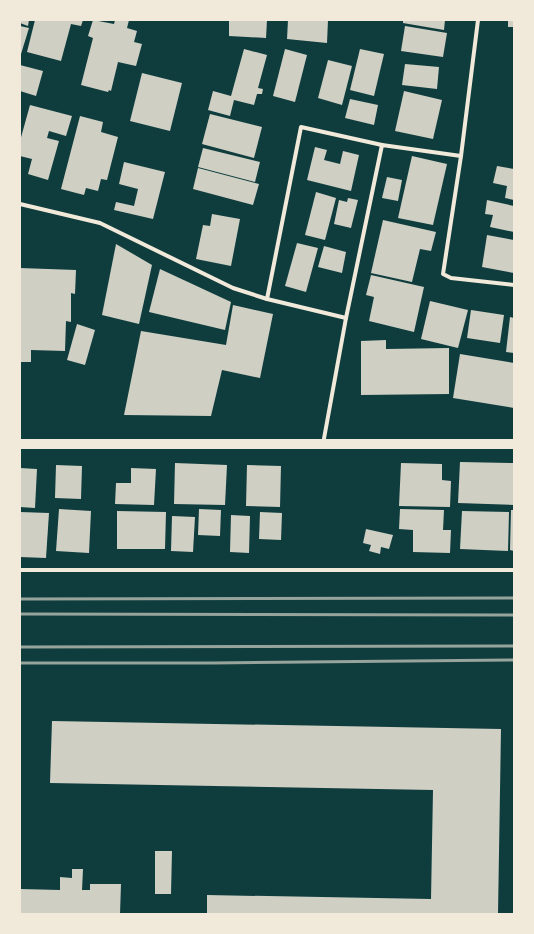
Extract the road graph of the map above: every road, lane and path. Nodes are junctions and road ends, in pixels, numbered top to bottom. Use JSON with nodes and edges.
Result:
{"nodes":[{"id":1,"x":478,"y":20,"type":"edge"},
{"id":2,"x":382,"y":145,"type":"junction"},
{"id":3,"x":461,"y":156,"type":"junction"},
{"id":4,"x":20,"y":204,"type":"edge"},
{"id":5,"x":514,"y":285,"type":"edge"},
{"id":6,"x":267,"y":299,"type":"junction"},
{"id":7,"x":346,"y":318,"type":"junction"},
{"id":8,"x":20,"y":444,"type":"edge"},
{"id":9,"x":323,"y":444,"type":"junction"},
{"id":10,"x":514,"y":444,"type":"edge"},
{"id":11,"x":20,"y":570,"type":"edge"},
{"id":12,"x":514,"y":570,"type":"edge"}],
"edges":[{"from":1,"to":3,"type":"street"},
{"from":2,"to":3,"type":"street"},
{"from":2,"to":6,"type":"street"},
{"from":2,"to":7,"type":"street"},
{"from":3,"to":5,"type":"street"},
{"from":4,"to":6,"type":"street"},
{"from":6,"to":7,"type":"street"},
{"from":7,"to":9,"type":"street"},
{"from":8,"to":9,"type":"main road"},
{"from":9,"to":10,"type":"main road"},
{"from":11,"to":12,"type":"street"}]}
